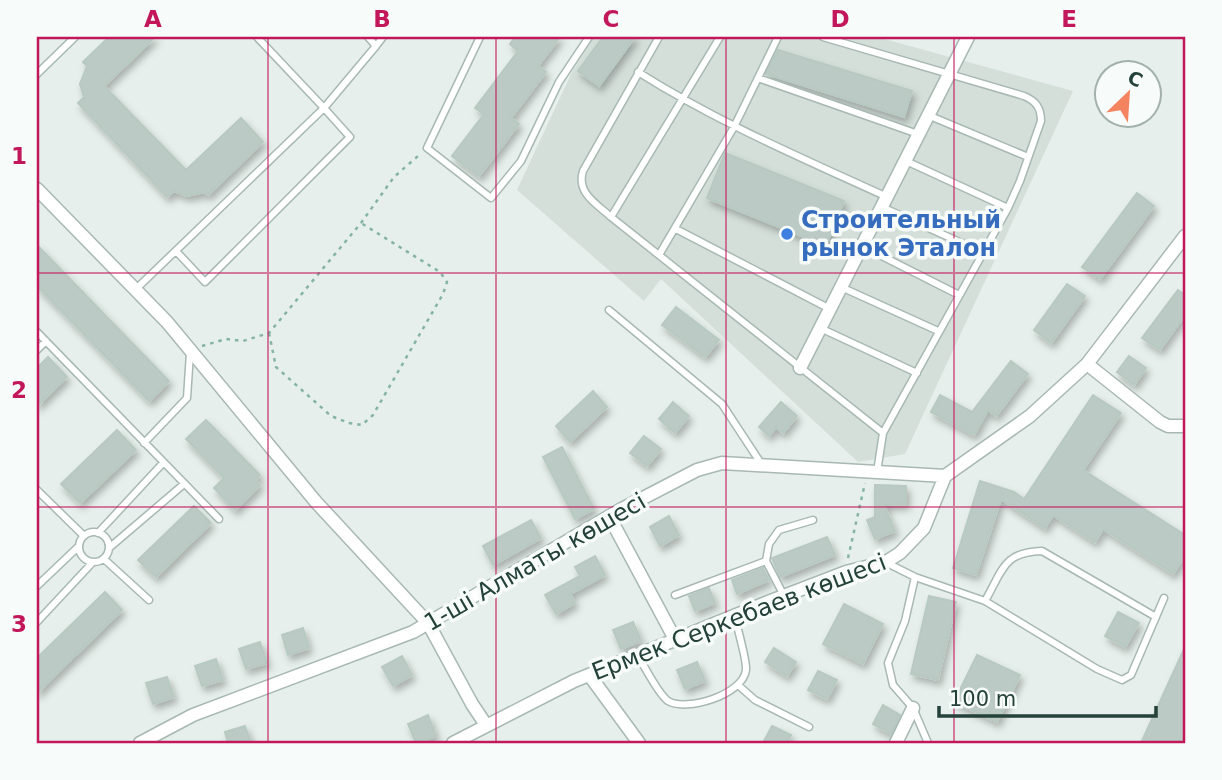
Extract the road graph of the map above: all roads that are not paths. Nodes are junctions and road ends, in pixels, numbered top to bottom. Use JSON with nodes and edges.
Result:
{"nodes":[{"id":1,"x":75,"y":37,"type":"edge"},
{"id":2,"x":257,"y":37,"type":"edge"},
{"id":3,"x":368,"y":37,"type":"edge"},
{"id":4,"x":383,"y":37,"type":"edge"},
{"id":5,"x":480,"y":37,"type":"edge"},
{"id":6,"x":589,"y":37,"type":"edge"},
{"id":7,"x":659,"y":37,"type":"edge"},
{"id":8,"x":720,"y":37,"type":"edge"},
{"id":9,"x":778,"y":37,"type":"edge"},
{"id":10,"x":823,"y":37,"type":"edge"},
{"id":11,"x":968,"y":37,"type":"edge"},
{"id":12,"x":376,"y":46,"type":"junction"},
{"id":13,"x":638,"y":72,"type":"junction"},
{"id":14,"x":37,"y":74,"type":"edge"},
{"id":15,"x":951,"y":74,"type":"junction"},
{"id":16,"x":758,"y":78,"type":"junction"},
{"id":17,"x":683,"y":101,"type":"junction"},
{"id":18,"x":324,"y":107,"type":"junction"},
{"id":19,"x":930,"y":116,"type":"junction"},
{"id":20,"x":734,"y":127,"type":"junction"},
{"id":21,"x":920,"y":135,"type":"junction"},
{"id":22,"x":1028,"y":157,"type":"junction"},
{"id":23,"x":906,"y":161,"type":"junction"},
{"id":24,"x":37,"y":189,"type":"edge"},
{"id":25,"x":885,"y":202,"type":"junction"},
{"id":26,"x":1008,"y":208,"type":"junction"},
{"id":27,"x":611,"y":217,"type":"junction"},
{"id":28,"x":676,"y":229,"type":"junction"},
{"id":29,"x":1185,"y":236,"type":"edge"},
{"id":30,"x":862,"y":246,"type":"junction"},
{"id":31,"x":176,"y":251,"type":"junction"},
{"id":32,"x":984,"y":253,"type":"junction"},
{"id":33,"x":659,"y":255,"type":"junction"},
{"id":34,"x":841,"y":287,"type":"junction"},
{"id":35,"x":136,"y":289,"type":"junction"},
{"id":36,"x":959,"y":295,"type":"junction"},
{"id":37,"x":830,"y":309,"type":"junction"},
{"id":38,"x":609,"y":310,"type":"dead end"},
{"id":39,"x":820,"y":328,"type":"junction"},
{"id":40,"x":938,"y":331,"type":"junction"},
{"id":41,"x":37,"y":332,"type":"edge"},
{"id":42,"x":46,"y":341,"type":"junction"},
{"id":43,"x":37,"y":350,"type":"edge"},
{"id":44,"x":190,"y":351,"type":"junction"},
{"id":45,"x":1087,"y":364,"type":"junction"},
{"id":46,"x":800,"y":368,"type":"junction"},
{"id":47,"x":917,"y":373,"type":"junction"},
{"id":48,"x":1185,"y":426,"type":"edge"},
{"id":49,"x":883,"y":433,"type":"junction"},
{"id":50,"x":144,"y":443,"type":"junction"},
{"id":51,"x":163,"y":463,"type":"junction"},
{"id":52,"x":762,"y":464,"type":"junction"},
{"id":53,"x":872,"y":471,"type":"junction"},
{"id":54,"x":945,"y":477,"type":"junction"},
{"id":55,"x":184,"y":484,"type":"junction"},
{"id":56,"x":37,"y":490,"type":"edge"},
{"id":57,"x":609,"y":516,"type":"junction"},
{"id":58,"x":219,"y":519,"type":"dead end"},
{"id":59,"x":813,"y":520,"type":"dead end"},
{"id":60,"x":98,"y":533,"type":"junction"},
{"id":61,"x":84,"y":536,"type":"junction"},
{"id":62,"x":79,"y":546,"type":"junction"},
{"id":63,"x":109,"y":548,"type":"junction"},
{"id":64,"x":104,"y":559,"type":"junction"},
{"id":65,"x":766,"y":561,"type":"junction"},
{"id":66,"x":93,"y":562,"type":"junction"},
{"id":67,"x":886,"y":562,"type":"junction"},
{"id":68,"x":915,"y":578,"type":"junction"},
{"id":69,"x":37,"y":586,"type":"edge"},
{"id":70,"x":675,"y":595,"type":"dead end"},
{"id":71,"x":784,"y":596,"type":"junction"},
{"id":72,"x":1164,"y":598,"type":"dead end"},
{"id":73,"x":149,"y":600,"type":"dead end"},
{"id":74,"x":985,"y":601,"type":"junction"},
{"id":75,"x":735,"y":616,"type":"junction"},
{"id":76,"x":1156,"y":617,"type":"junction"},
{"id":77,"x":37,"y":622,"type":"edge"},
{"id":78,"x":428,"y":623,"type":"junction"},
{"id":79,"x":676,"y":641,"type":"junction"},
{"id":80,"x":638,"y":656,"type":"junction"},
{"id":81,"x":590,"y":676,"type":"junction"},
{"id":82,"x":738,"y":685,"type":"junction"},
{"id":83,"x":913,"y":708,"type":"junction"},
{"id":84,"x":486,"y":725,"type":"junction"},
{"id":85,"x":809,"y":727,"type":"dead end"},
{"id":86,"x":140,"y":743,"type":"edge"},
{"id":87,"x":453,"y":743,"type":"edge"},
{"id":88,"x":639,"y":743,"type":"edge"},
{"id":89,"x":897,"y":743,"type":"edge"},
{"id":90,"x":928,"y":743,"type":"edge"}],
"edges":[{"from":1,"to":14,"type":"lane"},
{"from":2,"to":18,"type":"lane"},
{"from":3,"to":12,"type":"lane"},
{"from":4,"to":12,"type":"lane"},
{"from":5,"to":6,"type":"lane"},
{"from":7,"to":13,"type":"lane"},
{"from":8,"to":17,"type":"lane"},
{"from":9,"to":16,"type":"lane"},
{"from":10,"to":15,"type":"lane"},
{"from":11,"to":15,"type":"street"},
{"from":12,"to":18,"type":"lane"},
{"from":13,"to":17,"type":"lane"},
{"from":13,"to":27,"type":"lane"},
{"from":15,"to":19,"type":"street"},
{"from":15,"to":22,"type":"lane"},
{"from":16,"to":20,"type":"lane"},
{"from":16,"to":21,"type":"lane"},
{"from":17,"to":20,"type":"lane"},
{"from":17,"to":27,"type":"lane"},
{"from":18,"to":31,"type":"lane"},
{"from":18,"to":31,"type":"lane"},
{"from":19,"to":21,"type":"street"},
{"from":19,"to":22,"type":"lane"},
{"from":20,"to":25,"type":"lane"},
{"from":20,"to":28,"type":"lane"},
{"from":21,"to":23,"type":"street"},
{"from":22,"to":26,"type":"lane"},
{"from":23,"to":25,"type":"street"},
{"from":23,"to":26,"type":"lane"},
{"from":24,"to":35,"type":"street"},
{"from":25,"to":30,"type":"street"},
{"from":25,"to":32,"type":"lane"},
{"from":26,"to":32,"type":"lane"},
{"from":27,"to":33,"type":"lane"},
{"from":28,"to":33,"type":"lane"},
{"from":28,"to":37,"type":"lane"},
{"from":29,"to":45,"type":"street"},
{"from":30,"to":34,"type":"street"},
{"from":30,"to":36,"type":"lane"},
{"from":31,"to":35,"type":"lane"},
{"from":32,"to":36,"type":"lane"},
{"from":33,"to":46,"type":"lane"},
{"from":34,"to":37,"type":"street"},
{"from":34,"to":40,"type":"lane"},
{"from":35,"to":44,"type":"street"},
{"from":36,"to":40,"type":"lane"},
{"from":37,"to":39,"type":"street"},
{"from":38,"to":52,"type":"lane"},
{"from":39,"to":46,"type":"street"},
{"from":39,"to":47,"type":"lane"},
{"from":40,"to":47,"type":"lane"},
{"from":41,"to":42,"type":"lane"},
{"from":42,"to":43,"type":"lane"},
{"from":42,"to":50,"type":"lane"},
{"from":44,"to":50,"type":"lane"},
{"from":44,"to":78,"type":"street"},
{"from":45,"to":48,"type":"street"},
{"from":45,"to":54,"type":"street"},
{"from":46,"to":49,"type":"lane"},
{"from":47,"to":49,"type":"lane"},
{"from":49,"to":53,"type":"lane"},
{"from":50,"to":51,"type":"lane"},
{"from":51,"to":55,"type":"lane"},
{"from":51,"to":60,"type":"lane"},
{"from":52,"to":53,"type":"street","name":"1-ші Алматы көшесі"},
{"from":52,"to":57,"type":"street","name":"1-ші Алматы көшесі"},
{"from":53,"to":54,"type":"street","name":"1-ші Алматы көшесі"},
{"from":54,"to":67,"type":"street","name":"Ермек Серкебаев көшесі"},
{"from":55,"to":58,"type":"lane"},
{"from":55,"to":63,"type":"lane"},
{"from":56,"to":61,"type":"lane"},
{"from":57,"to":78,"type":"street","name":"1-ші Алматы көшесі"},
{"from":57,"to":79,"type":"street"},
{"from":59,"to":65,"type":"lane"},
{"from":60,"to":61,"type":"lane"},
{"from":60,"to":63,"type":"lane"},
{"from":61,"to":62,"type":"lane"},
{"from":62,"to":66,"type":"lane"},
{"from":62,"to":69,"type":"lane"},
{"from":63,"to":64,"type":"lane"},
{"from":64,"to":66,"type":"lane"},
{"from":64,"to":73,"type":"lane"},
{"from":65,"to":70,"type":"lane"},
{"from":65,"to":71,"type":"lane"},
{"from":66,"to":77,"type":"lane"},
{"from":67,"to":68,"type":"lane"},
{"from":67,"to":71,"type":"street","name":"Ермек Серкебаев көшесі"},
{"from":68,"to":74,"type":"lane"},
{"from":68,"to":83,"type":"lane"},
{"from":71,"to":75,"type":"street","name":"Ермек Серкебаев көшесі"},
{"from":72,"to":76,"type":"lane"},
{"from":74,"to":76,"type":"lane"},
{"from":74,"to":76,"type":"lane"},
{"from":75,"to":79,"type":"street","name":"Ермек Серкебаев көшесі"},
{"from":75,"to":82,"type":"lane"},
{"from":78,"to":84,"type":"street"},
{"from":78,"to":86,"type":"street","name":"1-ші Алматы көшесі"},
{"from":79,"to":80,"type":"street","name":"Ермек Серкебаев көшесі"},
{"from":80,"to":81,"type":"street","name":"Ермек Серкебаев көшесі"},
{"from":80,"to":82,"type":"lane"},
{"from":81,"to":84,"type":"street","name":"Ермек Серкебаев көшесі"},
{"from":81,"to":88,"type":"street"},
{"from":82,"to":85,"type":"lane"},
{"from":83,"to":89,"type":"street"},
{"from":83,"to":90,"type":"lane"},
{"from":84,"to":87,"type":"street","name":"Ермек Серкебаев көшесі"}]}
